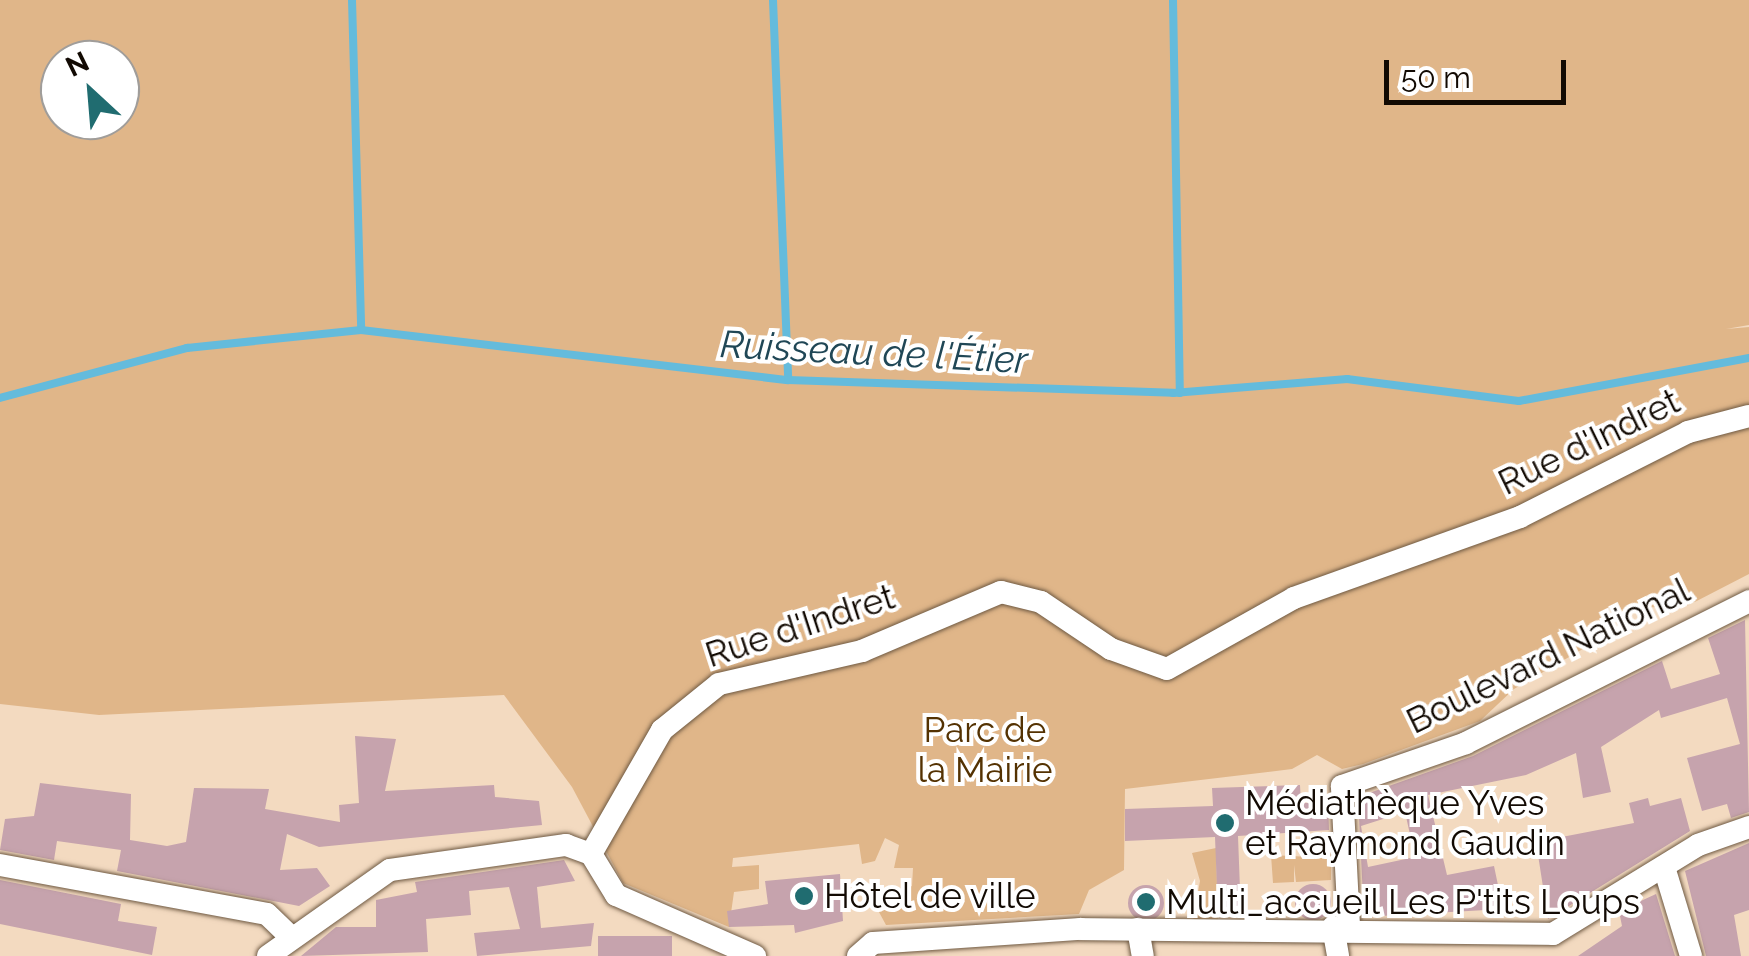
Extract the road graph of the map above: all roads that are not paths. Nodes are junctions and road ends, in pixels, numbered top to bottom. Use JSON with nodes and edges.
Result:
{"nodes":[{"id":1,"x":1749,"y":416,"type":"edge"},
{"id":2,"x":1749,"y":600,"type":"edge"},
{"id":3,"x":1749,"y":826,"type":"edge"},
{"id":4,"x":591,"y":854,"type":"junction"},
{"id":5,"x":0,"y":865,"type":"edge"},
{"id":6,"x":1664,"y":867,"type":"junction"},
{"id":7,"x":1341,"y":926,"type":"junction"},
{"id":8,"x":1138,"y":929,"type":"junction"},
{"id":9,"x":290,"y":936,"type":"junction"},
{"id":10,"x":1460,"y":945,"type":"edge"},
{"id":11,"x":865,"y":950,"type":"edge"},
{"id":12,"x":268,"y":956,"type":"edge"},
{"id":13,"x":755,"y":956,"type":"edge"},
{"id":14,"x":1143,"y":956,"type":"edge"},
{"id":15,"x":1338,"y":956,"type":"edge"},
{"id":16,"x":1692,"y":956,"type":"edge"}],
"edges":[{"from":1,"to":4,"type":"street","name":"Rue d'Indret"},
{"from":2,"to":7,"type":"street","name":"Boulevard National"},
{"from":3,"to":6,"type":"street"},
{"from":4,"to":9,"type":"street"},
{"from":4,"to":13,"type":"street"},
{"from":5,"to":9,"type":"street"},
{"from":6,"to":10,"type":"street"},
{"from":6,"to":16,"type":"street"},
{"from":7,"to":8,"type":"street"},
{"from":7,"to":10,"type":"street"},
{"from":7,"to":15,"type":"street"},
{"from":8,"to":11,"type":"street"},
{"from":8,"to":14,"type":"street"},
{"from":9,"to":12,"type":"street"}]}
